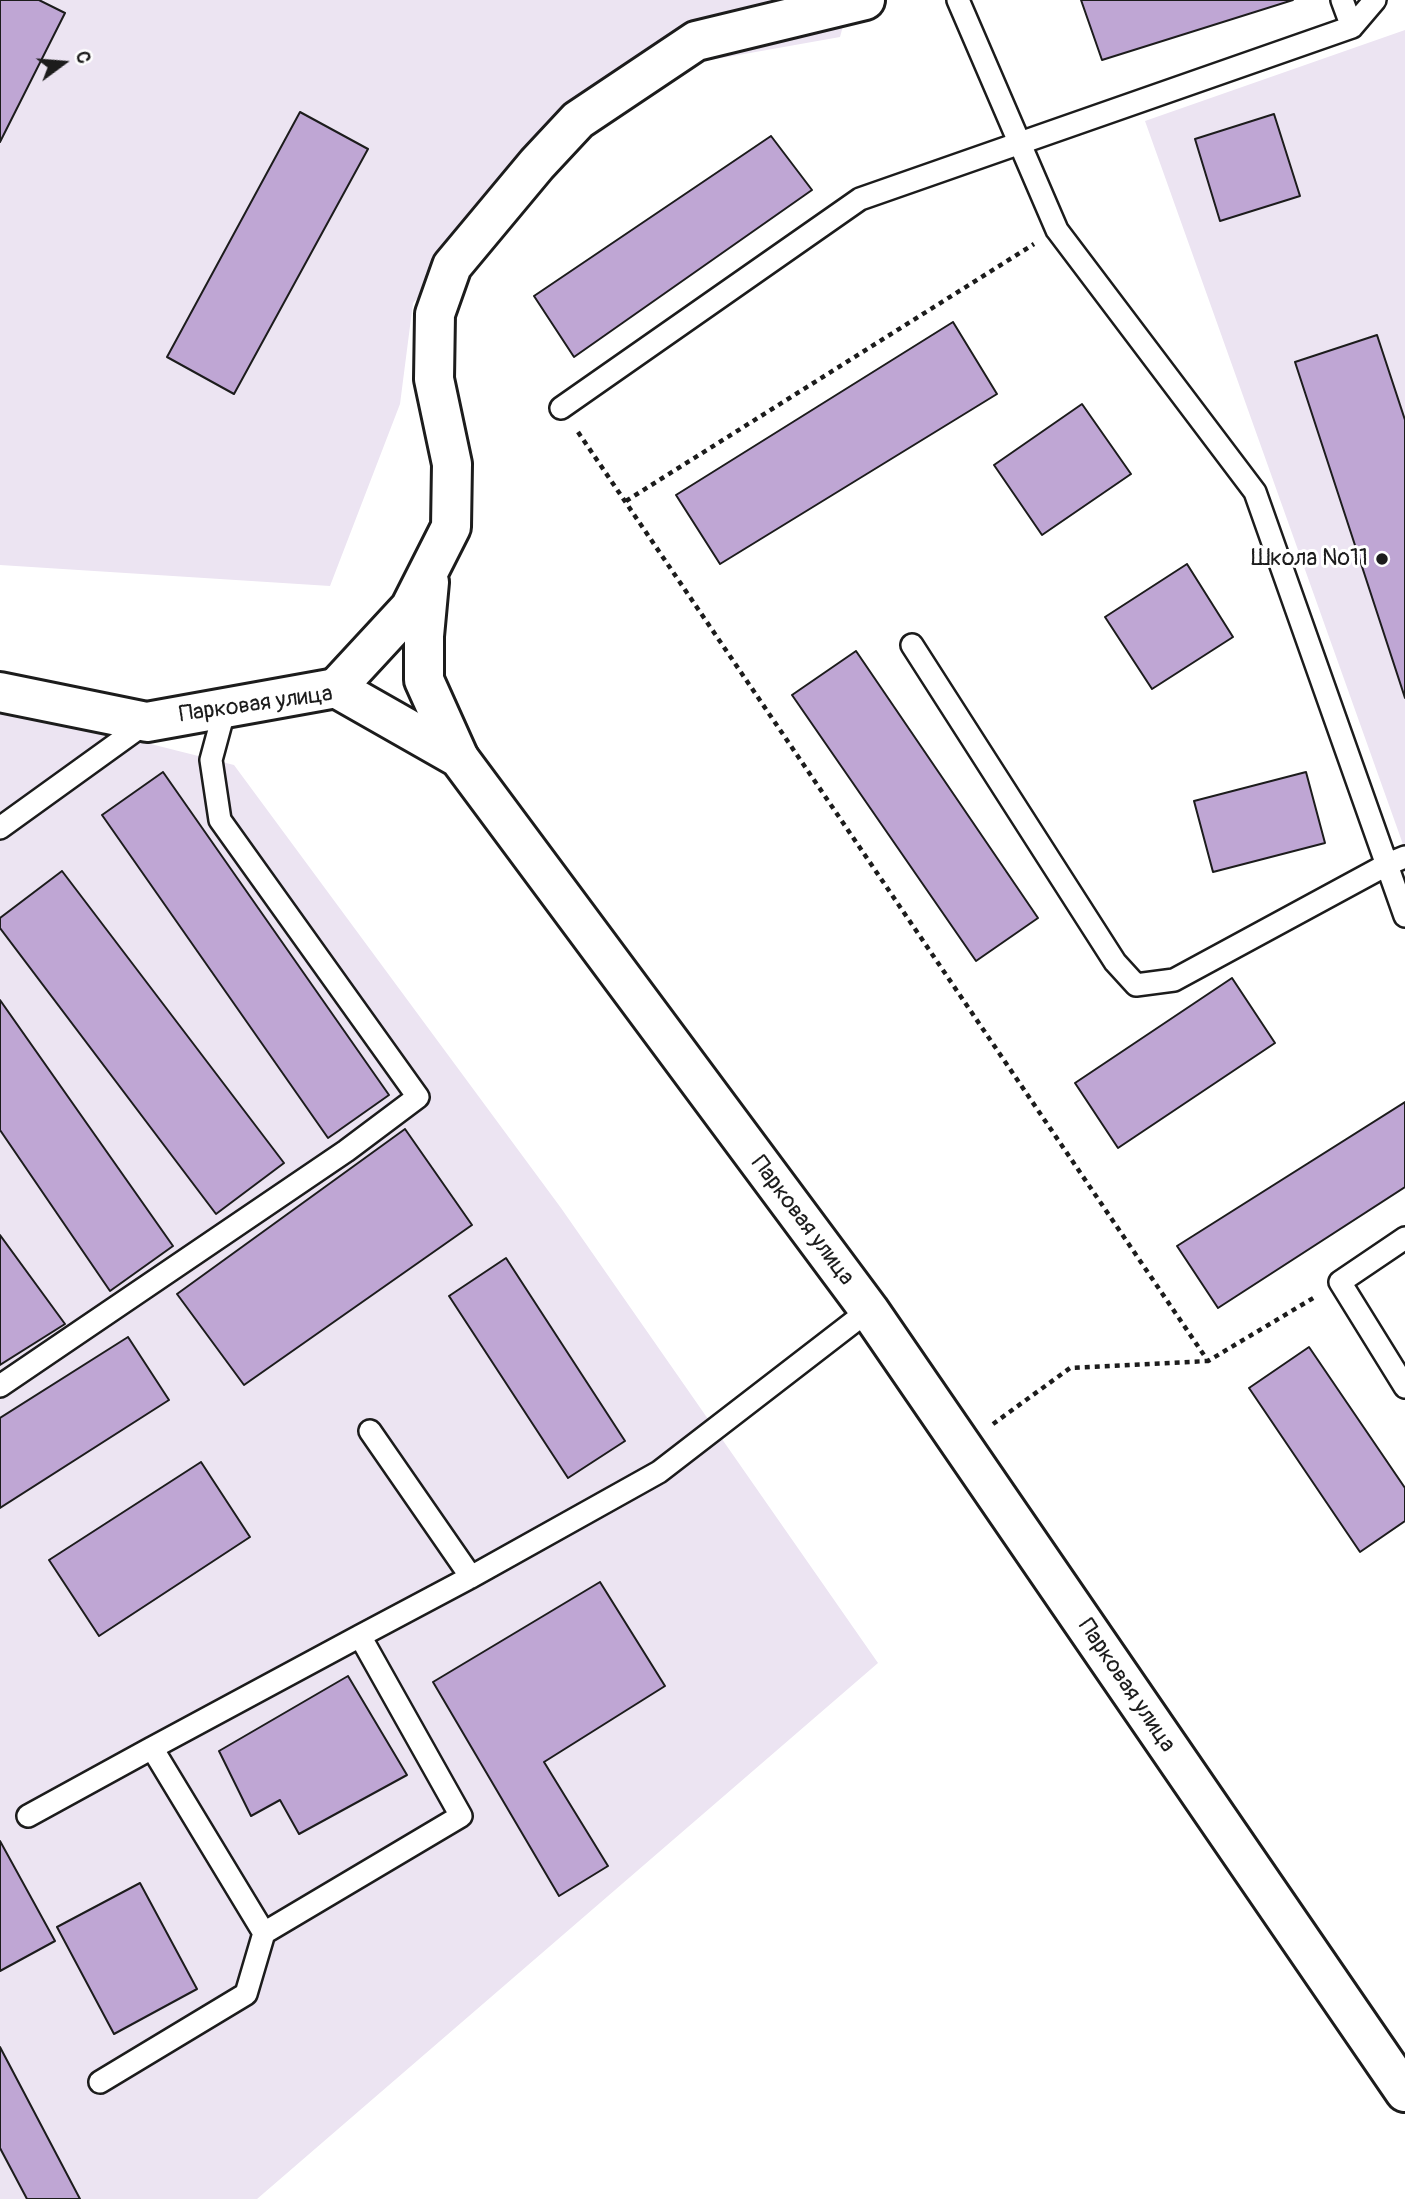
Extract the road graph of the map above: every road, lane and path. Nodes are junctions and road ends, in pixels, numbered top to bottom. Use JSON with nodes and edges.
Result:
{"nodes":[{"id":1,"x":865,"y":0,"type":"edge"},
{"id":2,"x":958,"y":0,"type":"edge"},
{"id":3,"x":1342,"y":0,"type":"edge"},
{"id":4,"x":1375,"y":0,"type":"edge"},
{"id":5,"x":1352,"y":27,"type":"junction"},
{"id":6,"x":1018,"y":143,"type":"junction"},
{"id":7,"x":1058,"y":230,"type":"junction"},
{"id":8,"x":561,"y":408,"type":"joint"},
{"id":9,"x":626,"y":501,"type":"junction"},
{"id":10,"x":430,"y":569,"type":"junction"},
{"id":11,"x":912,"y":645,"type":"dead end"},
{"id":12,"x":336,"y":688,"type":"junction"},
{"id":13,"x":0,"y":692,"type":"edge"},
{"id":14,"x":225,"y":708,"type":"junction"},
{"id":15,"x":147,"y":722,"type":"junction"},
{"id":16,"x":459,"y":758,"type":"junction"},
{"id":17,"x":0,"y":828,"type":"edge"},
{"id":18,"x":1396,"y":860,"type":"edge"},
{"id":19,"x":1405,"y":916,"type":"edge"},
{"id":20,"x":1405,"y":1238,"type":"edge"},
{"id":21,"x":1340,"y":1282,"type":"junction"},
{"id":22,"x":869,"y":1310,"type":"junction"},
{"id":23,"x":1208,"y":1361,"type":"junction"},
{"id":24,"x":0,"y":1386,"type":"edge"},
{"id":25,"x":1405,"y":1387,"type":"edge"},
{"id":26,"x":370,"y":1431,"type":"dead end"},
{"id":27,"x":962,"y":1447,"type":"junction"},
{"id":28,"x":471,"y":1577,"type":"junction"},
{"id":29,"x":359,"y":1636,"type":"junction"},
{"id":30,"x":152,"y":1748,"type":"junction"},
{"id":31,"x":28,"y":1816,"type":"dead end"},
{"id":32,"x":264,"y":1933,"type":"junction"},
{"id":33,"x":100,"y":2082,"type":"dead end"},
{"id":34,"x":1405,"y":2092,"type":"edge"}],
"edges":[{"from":1,"to":10,"type":"street"},
{"from":2,"to":6,"type":"lane"},
{"from":3,"to":5,"type":"lane"},
{"from":4,"to":5,"type":"lane"},
{"from":5,"to":6,"type":"lane"},
{"from":6,"to":7,"type":"lane"},
{"from":6,"to":8,"type":"lane"},
{"from":7,"to":9,"type":"path"},
{"from":7,"to":18,"type":"lane"},
{"from":8,"to":9,"type":"path"},
{"from":9,"to":23,"type":"path"},
{"from":10,"to":12,"type":"street"},
{"from":10,"to":16,"type":"street"},
{"from":11,"to":18,"type":"lane"},
{"from":12,"to":14,"type":"street","name":"Парковая улица"},
{"from":12,"to":16,"type":"street","name":"Парковая улица"},
{"from":13,"to":15,"type":"street","name":"Парковая улица"},
{"from":14,"to":15,"type":"street","name":"Парковая улица"},
{"from":14,"to":24,"type":"lane"},
{"from":15,"to":17,"type":"lane"},
{"from":16,"to":22,"type":"street","name":"Парковая улица"},
{"from":18,"to":19,"type":"lane"},
{"from":20,"to":21,"type":"lane"},
{"from":21,"to":23,"type":"path"},
{"from":21,"to":25,"type":"lane"},
{"from":22,"to":27,"type":"street","name":"Парковая улица"},
{"from":22,"to":28,"type":"lane"},
{"from":23,"to":27,"type":"path"},
{"from":26,"to":28,"type":"lane"},
{"from":27,"to":34,"type":"street","name":"Парковая улица"},
{"from":28,"to":29,"type":"lane"},
{"from":29,"to":30,"type":"lane"},
{"from":29,"to":32,"type":"lane"},
{"from":30,"to":31,"type":"lane"},
{"from":30,"to":32,"type":"lane"},
{"from":32,"to":33,"type":"lane"}]}
